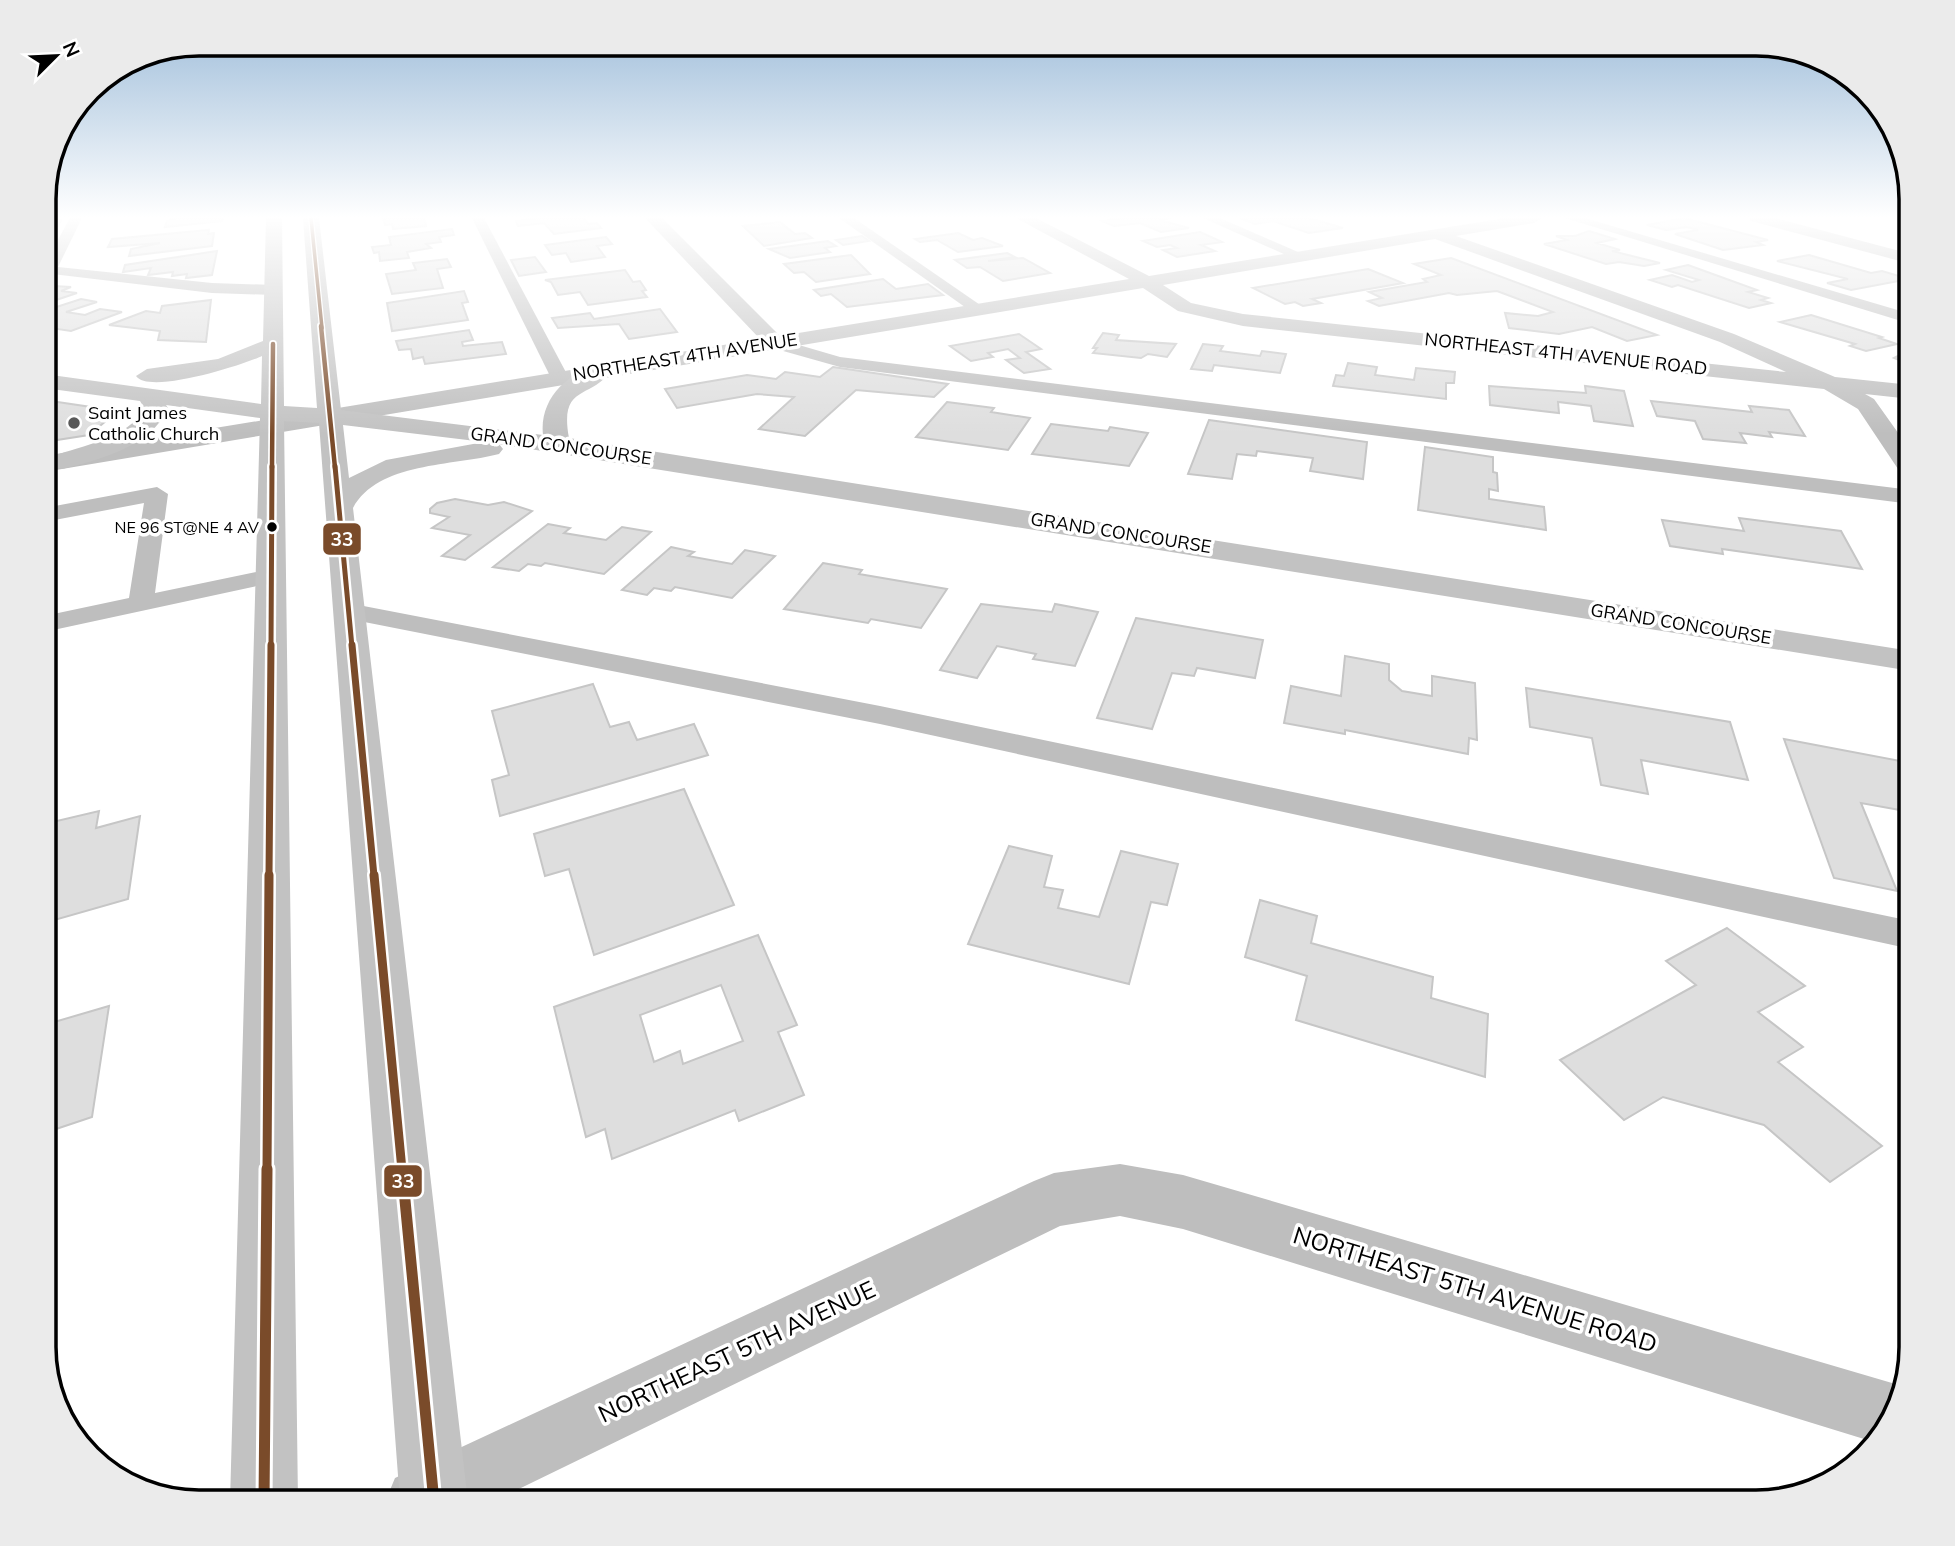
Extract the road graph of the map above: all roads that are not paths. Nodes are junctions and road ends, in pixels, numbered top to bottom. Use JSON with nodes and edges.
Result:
{"nodes":[{"id":1,"x":274,"y":290,"type":"edge"},
{"id":2,"x":318,"y":290,"type":"edge"},
{"id":3,"x":515,"y":290,"type":"edge"},
{"id":4,"x":723,"y":290,"type":"edge"},
{"id":5,"x":950,"y":290,"type":"edge"},
{"id":6,"x":1090,"y":290,"type":"edge"},
{"id":7,"x":1158,"y":290,"type":"edge"},
{"id":8,"x":1593,"y":290,"type":"edge"},
{"id":9,"x":1814,"y":290,"type":"edge"},
{"id":10,"x":978,"y":309,"type":"junction"},
{"id":11,"x":1899,"y":315,"type":"edge"},
{"id":12,"x":775,"y":343,"type":"junction"},
{"id":13,"x":273,"y":344,"type":"junction"},
{"id":14,"x":56,"y":365,"type":"edge"},
{"id":15,"x":600,"y":371,"type":"junction"},
{"id":16,"x":560,"y":378,"type":"junction"},
{"id":17,"x":1826,"y":381,"type":"junction"},
{"id":18,"x":56,"y":382,"type":"edge"},
{"id":19,"x":147,"y":386,"type":"junction"},
{"id":20,"x":1899,"y":391,"type":"edge"},
{"id":21,"x":272,"y":410,"type":"junction"},
{"id":22,"x":330,"y":416,"type":"junction"},
{"id":23,"x":558,"y":444,"type":"junction"},
{"id":24,"x":1899,"y":452,"type":"edge"},
{"id":25,"x":56,"y":462,"type":"edge"},
{"id":26,"x":56,"y":462,"type":"edge"},
{"id":27,"x":1899,"y":495,"type":"edge"},
{"id":28,"x":339,"y":508,"type":"junction"},
{"id":29,"x":56,"y":512,"type":"edge"},
{"id":30,"x":271,"y":576,"type":"junction"},
{"id":31,"x":141,"y":603,"type":"junction"},
{"id":32,"x":348,"y":611,"type":"junction"},
{"id":33,"x":56,"y":621,"type":"edge"},
{"id":34,"x":1899,"y":660,"type":"edge"},
{"id":35,"x":1899,"y":932,"type":"edge"},
{"id":36,"x":1054,"y":1200,"type":"joint"},
{"id":37,"x":1883,"y":1412,"type":"edge"},
{"id":38,"x":264,"y":1490,"type":"edge"},
{"id":39,"x":428,"y":1490,"type":"edge"},
{"id":40,"x":450,"y":1490,"type":"edge"}],
"edges":[{"from":1,"to":13,"type":"street"},
{"from":2,"to":22,"type":"street"},
{"from":3,"to":16,"type":"lane"},
{"from":4,"to":12,"type":"street"},
{"from":5,"to":10,"type":"lane"},
{"from":6,"to":10,"type":"street","name":"NORTHEAST 4TH AVENUE"},
{"from":7,"to":17,"type":"street","name":"NORTHEAST 4TH AVENUE ROAD"},
{"from":8,"to":17,"type":"street"},
{"from":9,"to":11,"type":"lane"},
{"from":10,"to":12,"type":"street","name":"NORTHEAST 4TH AVENUE"},
{"from":12,"to":15,"type":"street","name":"NORTHEAST 4TH AVENUE"},
{"from":12,"to":27,"type":"lane"},
{"from":13,"to":19,"type":"street"},
{"from":13,"to":21,"type":"street"},
{"from":14,"to":19,"type":"street"},
{"from":15,"to":16,"type":"street","name":"NORTHEAST 4TH AVENUE"},
{"from":15,"to":23,"type":"street"},
{"from":16,"to":22,"type":"street","name":"NORTHEAST 4TH AVENUE"},
{"from":17,"to":20,"type":"street","name":"NORTHEAST 4TH AVENUE ROAD"},
{"from":17,"to":24,"type":"street"},
{"from":18,"to":19,"type":"street"},
{"from":19,"to":21,"type":"street"},
{"from":19,"to":25,"type":"street"},
{"from":21,"to":22,"type":"street","name":"NORTHEAST 4TH AVENUE"},
{"from":21,"to":26,"type":"street","name":"NORTHEAST 4TH AVENUE"},
{"from":21,"to":30,"type":"street"},
{"from":22,"to":23,"type":"street","name":"GRAND CONCOURSE"},
{"from":22,"to":28,"type":"street"},
{"from":23,"to":28,"type":"street"},
{"from":23,"to":34,"type":"street","name":"GRAND CONCOURSE"},
{"from":28,"to":32,"type":"street"},
{"from":29,"to":31,"type":"lane"},
{"from":30,"to":31,"type":"lane"},
{"from":30,"to":38,"type":"street"},
{"from":31,"to":33,"type":"lane"},
{"from":32,"to":35,"type":"lane"},
{"from":32,"to":39,"type":"street"},
{"from":36,"to":37,"type":"street","name":"NORTHEAST 5TH AVENUE ROAD"},
{"from":36,"to":40,"type":"street","name":"NORTHEAST 5TH AVENUE"}]}
